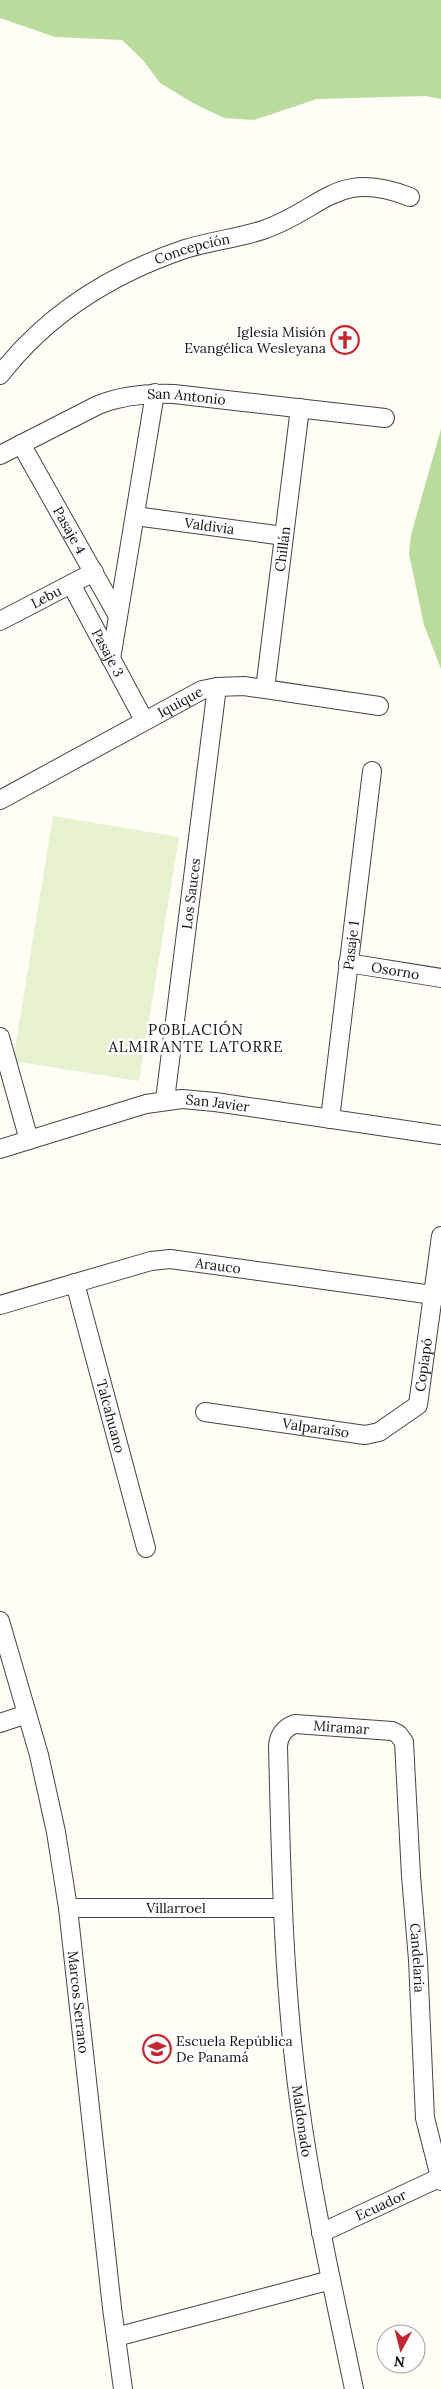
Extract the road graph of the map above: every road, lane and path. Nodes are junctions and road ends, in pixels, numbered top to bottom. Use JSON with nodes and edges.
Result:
{"nodes":[{"id":1,"x":410,"y":198,"type":"dead end"},
{"id":2,"x":0,"y":375,"type":"edge"},
{"id":3,"x":155,"y":393,"type":"junction"},
{"id":4,"x":300,"y":408,"type":"junction"},
{"id":5,"x":385,"y":418,"type":"dead end"},
{"id":6,"x":22,"y":444,"type":"junction"},
{"id":7,"x":0,"y":455,"type":"edge"},
{"id":8,"x":135,"y":516,"type":"junction"},
{"id":9,"x":284,"y":536,"type":"junction"},
{"id":10,"x":94,"y":572,"type":"junction"},
{"id":11,"x":70,"y":584,"type":"junction"},
{"id":12,"x":118,"y":616,"type":"junction"},
{"id":13,"x":0,"y":621,"type":"edge"},
{"id":14,"x":111,"y":659,"type":"junction"},
{"id":15,"x":217,"y":687,"type":"junction"},
{"id":16,"x":265,"y":689,"type":"junction"},
{"id":17,"x":379,"y":706,"type":"dead end"},
{"id":18,"x":144,"y":720,"type":"junction"},
{"id":19,"x":372,"y":771,"type":"dead end"},
{"id":20,"x":0,"y":800,"type":"edge"},
{"id":21,"x":348,"y":963,"type":"junction"},
{"id":22,"x":441,"y":978,"type":"edge"},
{"id":23,"x":0,"y":1037,"type":"edge"},
{"id":24,"x":165,"y":1100,"type":"junction"},
{"id":25,"x":330,"y":1119,"type":"junction"},
{"id":26,"x":441,"y":1136,"type":"edge"},
{"id":27,"x":29,"y":1140,"type":"junction"},
{"id":28,"x":0,"y":1149,"type":"edge"},
{"id":29,"x":441,"y":1236,"type":"edge"},
{"id":30,"x":75,"y":1283,"type":"junction"},
{"id":31,"x":437,"y":1295,"type":"edge"},
{"id":32,"x":0,"y":1305,"type":"edge"},
{"id":33,"x":418,"y":1405,"type":"joint"},
{"id":34,"x":205,"y":1412,"type":"dead end"},
{"id":35,"x":146,"y":1548,"type":"dead end"},
{"id":36,"x":0,"y":1621,"type":"edge"},
{"id":37,"x":27,"y":1714,"type":"junction"},
{"id":38,"x":0,"y":1723,"type":"edge"},
{"id":39,"x":284,"y":1730,"type":"joint"},
{"id":40,"x":398,"y":1734,"type":"joint"},
{"id":41,"x":68,"y":1908,"type":"junction"},
{"id":42,"x":282,"y":1908,"type":"junction"},
{"id":43,"x":441,"y":2179,"type":"edge"},
{"id":44,"x":321,"y":2233,"type":"junction"},
{"id":45,"x":331,"y":2280,"type":"junction"},
{"id":46,"x":116,"y":2337,"type":"junction"},
{"id":47,"x":123,"y":2389,"type":"edge"},
{"id":48,"x":354,"y":2389,"type":"edge"}],
"edges":[{"from":1,"to":2,"type":"street","name":"Concepción"},
{"from":3,"to":4,"type":"street","name":"San Antonio"},
{"from":3,"to":6,"type":"street","name":"San Antonio"},
{"from":3,"to":8,"type":"street"},
{"from":4,"to":5,"type":"street","name":"San Antonio"},
{"from":4,"to":9,"type":"street","name":"Chillán"},
{"from":6,"to":7,"type":"street","name":"San Antonio"},
{"from":6,"to":10,"type":"street","name":"Pasaje 4"},
{"from":8,"to":9,"type":"street","name":"Valdivia"},
{"from":8,"to":12,"type":"street"},
{"from":9,"to":16,"type":"street","name":"Chillán"},
{"from":10,"to":11,"type":"street","name":"Lebu"},
{"from":10,"to":12,"type":"street","name":"Pasaje 4"},
{"from":11,"to":13,"type":"street","name":"Lebu"},
{"from":11,"to":14,"type":"street","name":"Pasaje 3"},
{"from":12,"to":14,"type":"street"},
{"from":14,"to":18,"type":"street","name":"Pasaje 3"},
{"from":15,"to":16,"type":"street","name":"Iquique"},
{"from":15,"to":18,"type":"street","name":"Iquique"},
{"from":15,"to":24,"type":"street","name":"Los Sauces"},
{"from":16,"to":17,"type":"street","name":"Iquique"},
{"from":18,"to":20,"type":"street","name":"Iquique"},
{"from":19,"to":21,"type":"street","name":"Pasaje 1"},
{"from":21,"to":22,"type":"street","name":"Osorno"},
{"from":21,"to":25,"type":"street","name":"Pasaje 1"},
{"from":23,"to":27,"type":"street"},
{"from":24,"to":25,"type":"street","name":"San Javier"},
{"from":24,"to":27,"type":"street","name":"San Javier"},
{"from":25,"to":26,"type":"street","name":"San Javier"},
{"from":27,"to":28,"type":"street","name":"San Javier"},
{"from":29,"to":31,"type":"street","name":"Copiapó"},
{"from":30,"to":31,"type":"street","name":"Arauco"},
{"from":30,"to":32,"type":"street","name":"Arauco"},
{"from":30,"to":35,"type":"street","name":"Talcahuano"},
{"from":31,"to":33,"type":"street","name":"Copiapó"},
{"from":33,"to":34,"type":"street","name":"Valparaíso"},
{"from":36,"to":37,"type":"street","name":"Marcos Serrano"},
{"from":37,"to":38,"type":"street"},
{"from":37,"to":41,"type":"street","name":"Marcos Serrano"},
{"from":39,"to":40,"type":"street","name":"Miramar"},
{"from":39,"to":42,"type":"street","name":"Maldonado"},
{"from":40,"to":43,"type":"street","name":"Candelaria"},
{"from":41,"to":42,"type":"street","name":"Villarroel"},
{"from":41,"to":46,"type":"street","name":"Marcos Serrano"},
{"from":42,"to":44,"type":"street","name":"Maldonado"},
{"from":43,"to":44,"type":"street","name":"Ecuador"},
{"from":44,"to":45,"type":"street","name":"Maldonado"},
{"from":45,"to":46,"type":"street"},
{"from":45,"to":48,"type":"street","name":"Maldonado"},
{"from":46,"to":47,"type":"street","name":"Marcos Serrano"}]}
